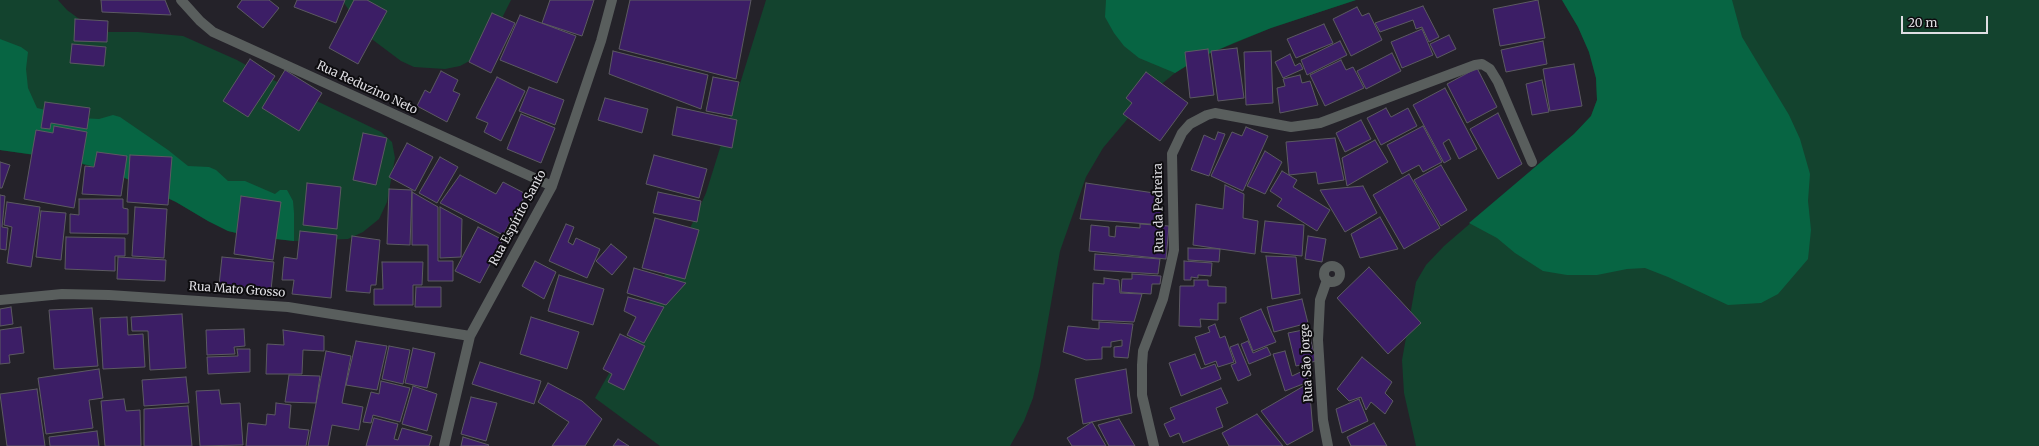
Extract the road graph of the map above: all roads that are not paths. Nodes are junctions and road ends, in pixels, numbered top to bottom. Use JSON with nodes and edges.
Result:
{"nodes":[{"id":1,"x":181,"y":0,"type":"edge"},
{"id":2,"x":612,"y":0,"type":"edge"},
{"id":3,"x":1532,"y":162,"type":"dead end"},
{"id":4,"x":552,"y":186,"type":"junction"},
{"id":5,"x":1327,"y":280,"type":"dead end"},
{"id":6,"x":0,"y":300,"type":"edge"},
{"id":7,"x":470,"y":336,"type":"junction"},
{"id":8,"x":444,"y":446,"type":"edge"},
{"id":9,"x":1154,"y":446,"type":"edge"},
{"id":10,"x":1328,"y":446,"type":"edge"}],
"edges":[{"from":1,"to":4,"type":"street","name":"Rua Reduzino Neto"},
{"from":2,"to":4,"type":"street","name":"Rua Espírito Santo"},
{"from":3,"to":9,"type":"street","name":"Rua da Pedreira"},
{"from":4,"to":7,"type":"street","name":"Rua Espírito Santo"},
{"from":5,"to":10,"type":"street","name":"Rua São Jorge"},
{"from":6,"to":7,"type":"street","name":"Rua Mato Grosso"},
{"from":7,"to":8,"type":"street","name":"Rua Espírito Santo"}]}
